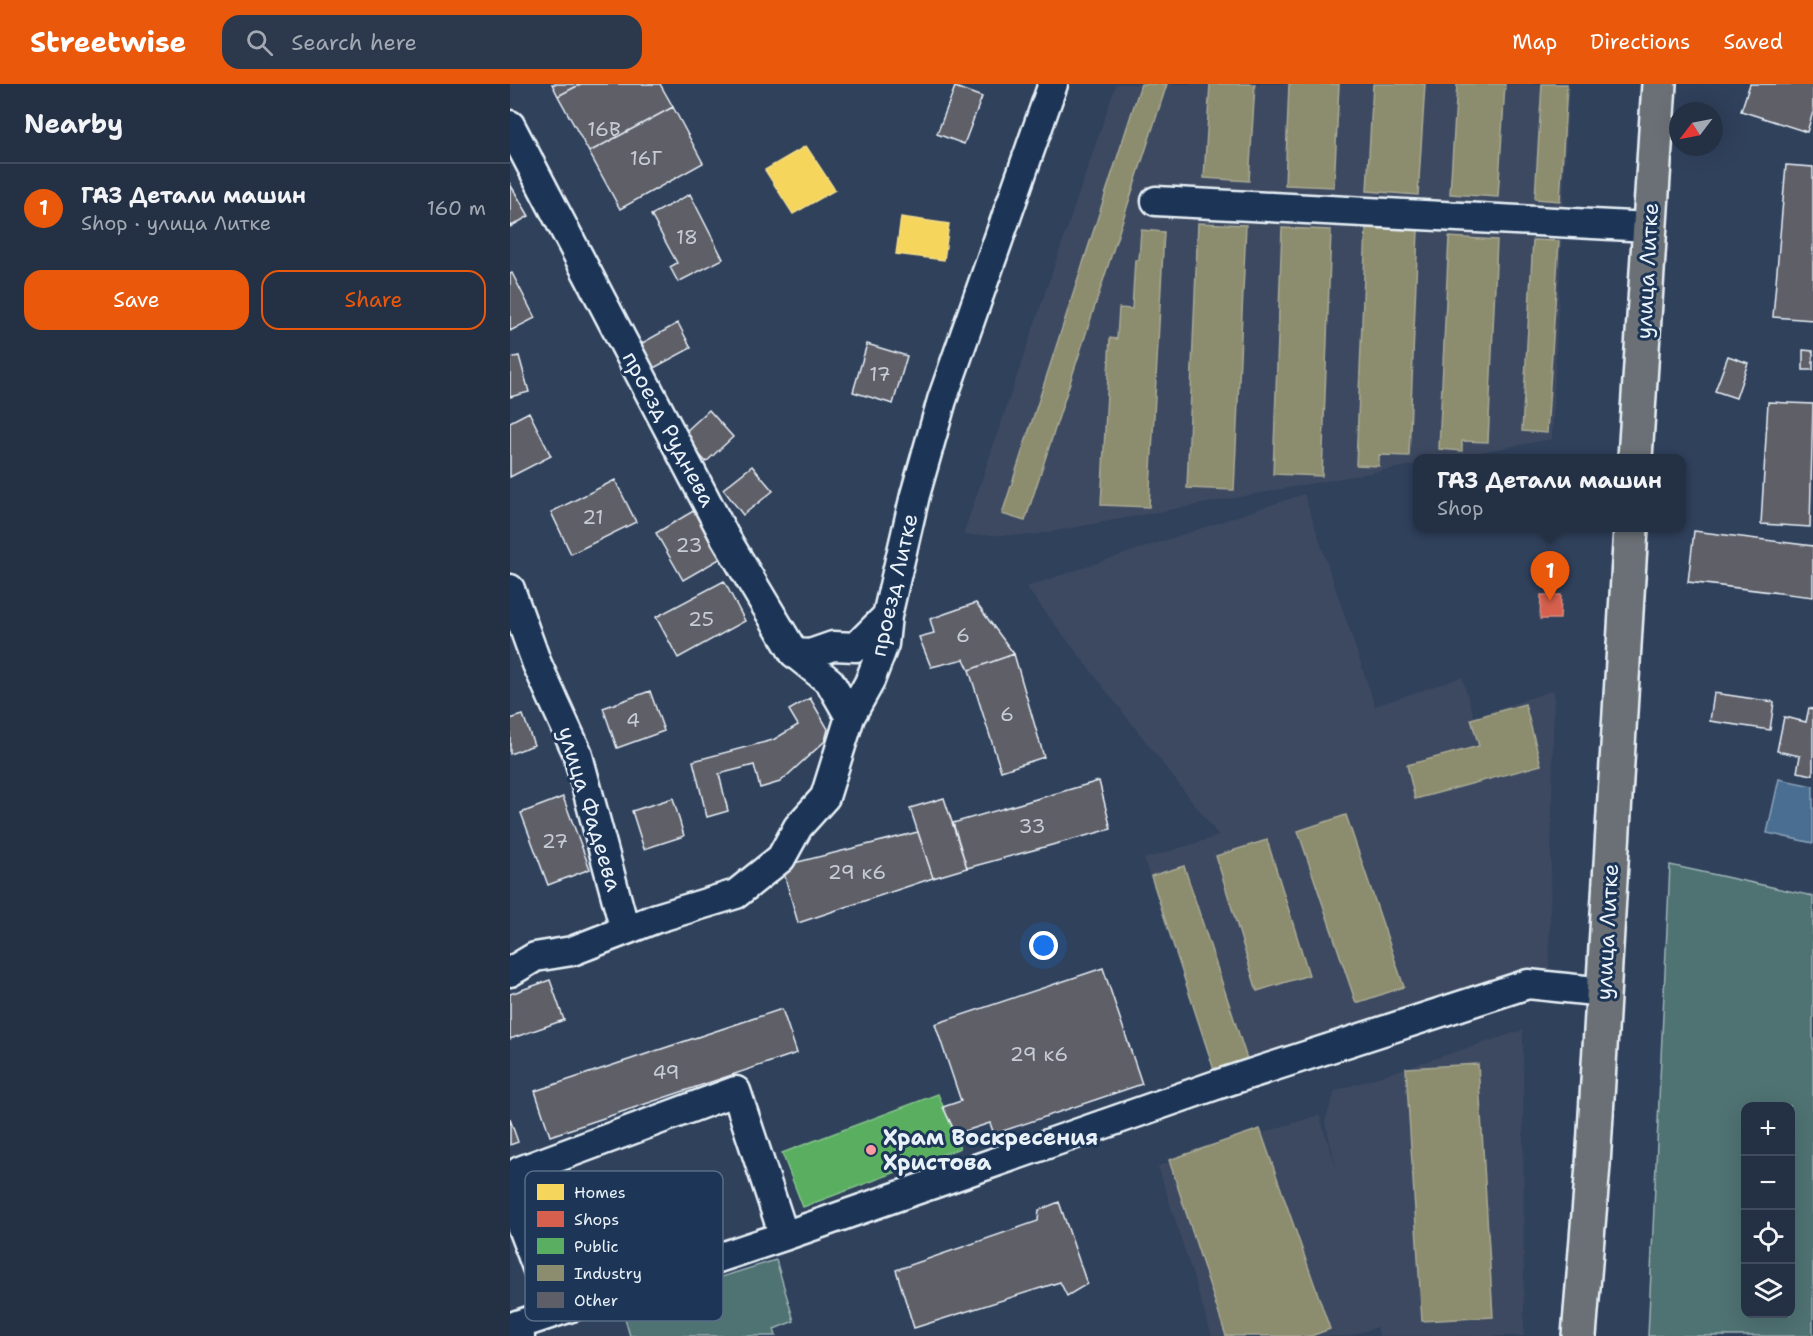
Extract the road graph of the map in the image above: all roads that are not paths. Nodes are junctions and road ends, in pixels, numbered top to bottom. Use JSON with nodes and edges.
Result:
{"nodes":[{"id":1,"x":1053,"y":84,"type":"edge"},
{"id":2,"x":1659,"y":84,"type":"edge"},
{"id":3,"x":511,"y":128,"type":"edge"},
{"id":4,"x":1156,"y":201,"type":"dead end"},
{"id":5,"x":1649,"y":226,"type":"junction"},
{"id":6,"x":1635,"y":454,"type":"edge"},
{"id":7,"x":1631,"y":532,"type":"edge"},
{"id":8,"x":510,"y":589,"type":"edge"},
{"id":9,"x":887,"y":616,"type":"junction"},
{"id":10,"x":794,"y":653,"type":"junction"},
{"id":11,"x":850,"y":717,"type":"junction"},
{"id":12,"x":626,"y":930,"type":"junction"},
{"id":13,"x":510,"y":972,"type":"edge"},
{"id":14,"x":1604,"y":993,"type":"junction"},
{"id":15,"x":525,"y":1236,"type":"edge"},
{"id":16,"x":784,"y":1236,"type":"junction"},
{"id":17,"x":723,"y":1256,"type":"edge"},
{"id":18,"x":528,"y":1321,"type":"edge"},
{"id":19,"x":520,"y":1336,"type":"edge"},
{"id":20,"x":1579,"y":1336,"type":"edge"}],
"edges":[{"from":1,"to":9,"type":"street","name":"проезд Литке"},
{"from":2,"to":5,"type":"main road","name":"улица Литке"},
{"from":3,"to":10,"type":"street","name":"проезд Руднева"},
{"from":4,"to":5,"type":"street"},
{"from":5,"to":6,"type":"main road","name":"улица Литке"},
{"from":7,"to":14,"type":"main road","name":"улица Литке"},
{"from":8,"to":12,"type":"street","name":"улица Фадеева"},
{"from":9,"to":10,"type":"street"},
{"from":9,"to":11,"type":"street","name":"проезд Литке"},
{"from":10,"to":11,"type":"street","name":"проезд Руднева"},
{"from":11,"to":12,"type":"street","name":"проезд Литке"},
{"from":12,"to":13,"type":"street","name":"проезд Литке"},
{"from":14,"to":16,"type":"street"},
{"from":14,"to":20,"type":"main road","name":"улица Литке"},
{"from":15,"to":16,"type":"street"},
{"from":16,"to":17,"type":"street"},
{"from":18,"to":19,"type":"street"}]}
